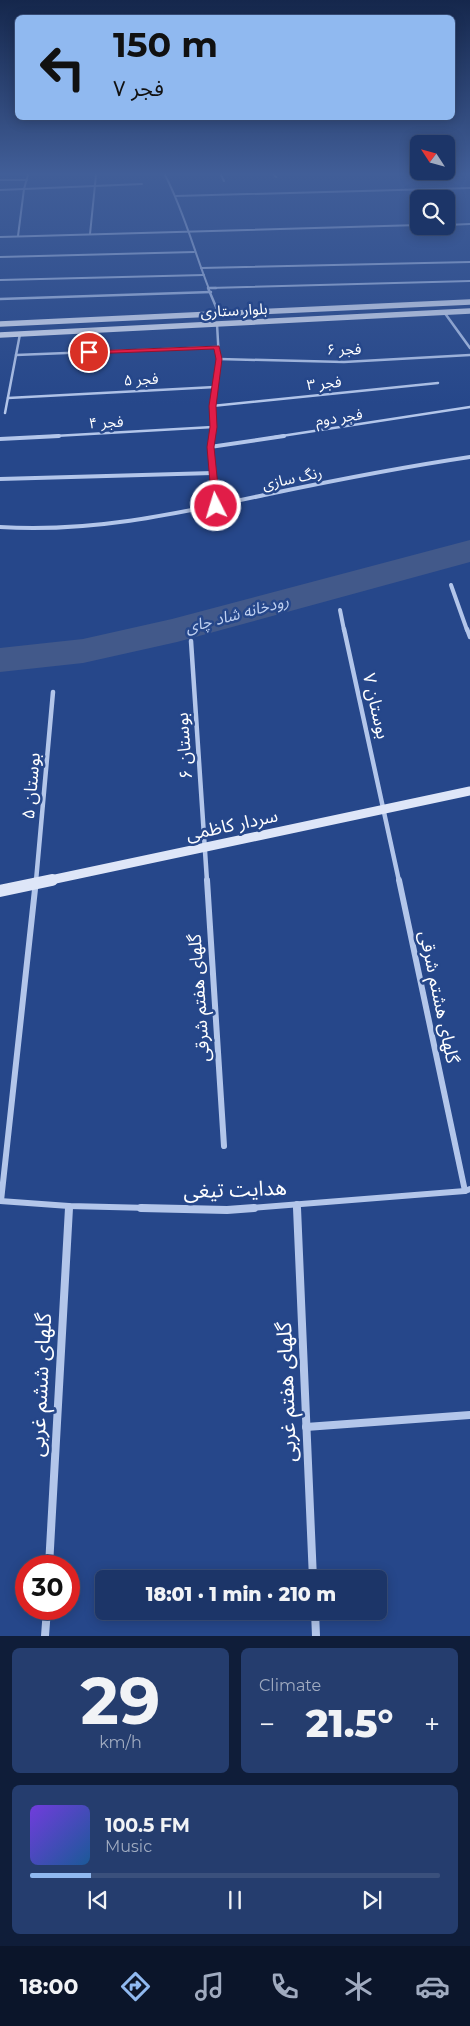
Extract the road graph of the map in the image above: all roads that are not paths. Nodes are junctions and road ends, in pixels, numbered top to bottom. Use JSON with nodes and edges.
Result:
{"nodes":[{"id":1,"x":194,"y":252,"type":"joint"},
{"id":2,"x":0,"y":257,"type":"edge"},
{"id":3,"x":470,"y":262,"type":"edge"},
{"id":4,"x":201,"y":268,"type":"junction"},
{"id":5,"x":204,"y":275,"type":"junction"},
{"id":6,"x":0,"y":280,"type":"edge"},
{"id":7,"x":470,"y":281,"type":"edge"},
{"id":8,"x":209,"y":288,"type":"junction"},
{"id":9,"x":211,"y":292,"type":"junction"},
{"id":10,"x":0,"y":299,"type":"edge"},
{"id":11,"x":470,"y":302,"type":"edge"},
{"id":12,"x":470,"y":311,"type":"edge"},
{"id":13,"x":444,"y":312,"type":"junction"},
{"id":14,"x":219,"y":314,"type":"junction"},
{"id":15,"x":234,"y":314,"type":"junction"},
{"id":16,"x":197,"y":315,"type":"junction"},
{"id":17,"x":238,"y":323,"type":"junction"},
{"id":18,"x":0,"y":324,"type":"edge"},
{"id":19,"x":200,"y":324,"type":"junction"},
{"id":20,"x":217,"y":324,"type":"junction"},
{"id":21,"x":0,"y":334,"type":"edge"},
{"id":22,"x":20,"y":334,"type":"junction"},
{"id":23,"x":217,"y":347,"type":"junction"},
{"id":24,"x":470,"y":348,"type":"edge"},
{"id":25,"x":16,"y":355,"type":"junction"},
{"id":26,"x":470,"y":355,"type":"edge"},
{"id":27,"x":219,"y":359,"type":"junction"},
{"id":28,"x":438,"y":383,"type":"dead end"},
{"id":29,"x":215,"y":387,"type":"junction"},
{"id":30,"x":8,"y":398,"type":"junction"},
{"id":31,"x":212,"y":406,"type":"junction"},
{"id":32,"x":470,"y":407,"type":"edge"},
{"id":33,"x":5,"y":413,"type":"dead end"},
{"id":34,"x":213,"y":427,"type":"junction"},
{"id":35,"x":0,"y":440,"type":"edge"},
{"id":36,"x":210,"y":447,"type":"junction"},
{"id":37,"x":470,"y":457,"type":"edge"},
{"id":38,"x":213,"y":472,"type":"junction"},
{"id":39,"x":0,"y":479,"type":"edge"},
{"id":40,"x":216,"y":506,"type":"junction"},
{"id":41,"x":0,"y":527,"type":"edge"},
{"id":42,"x":452,"y":585,"type":"dead end"},
{"id":43,"x":340,"y":610,"type":"dead end"},
{"id":44,"x":470,"y":637,"type":"edge"},
{"id":45,"x":191,"y":641,"type":"dead end"},
{"id":46,"x":53,"y":692,"type":"dead end"},
{"id":47,"x":470,"y":791,"type":"edge"},
{"id":48,"x":384,"y":808,"type":"junction"},
{"id":49,"x":205,"y":848,"type":"junction"},
{"id":50,"x":36,"y":883,"type":"junction"},
{"id":51,"x":0,"y":892,"type":"edge"},
{"id":52,"x":224,"y":1146,"type":"dead end"},
{"id":53,"x":467,"y":1190,"type":"edge"},
{"id":54,"x":1,"y":1201,"type":"edge"},
{"id":55,"x":297,"y":1204,"type":"junction"},
{"id":56,"x":69,"y":1206,"type":"junction"},
{"id":57,"x":470,"y":1415,"type":"edge"},
{"id":58,"x":306,"y":1427,"type":"junction"},
{"id":59,"x":50,"y":1555,"type":"edge"},
{"id":60,"x":313,"y":1570,"type":"edge"},
{"id":61,"x":46,"y":1620,"type":"edge"},
{"id":62,"x":315,"y":1620,"type":"edge"},
{"id":63,"x":45,"y":1636,"type":"edge"},
{"id":64,"x":316,"y":1636,"type":"edge"}],
"edges":[{"from":1,"to":2,"type":"street"},
{"from":1,"to":4,"type":"street"},
{"from":3,"to":4,"type":"street"},
{"from":4,"to":5,"type":"street"},
{"from":5,"to":6,"type":"street"},
{"from":5,"to":8,"type":"street"},
{"from":7,"to":8,"type":"street"},
{"from":8,"to":9,"type":"street"},
{"from":9,"to":10,"type":"street"},
{"from":9,"to":14,"type":"street"},
{"from":11,"to":15,"type":"main road","name":"بلوار ستاری"},
{"from":12,"to":13,"type":"main road","name":"بلوار ستاری"},
{"from":13,"to":17,"type":"main road","name":"بلوار ستاری"},
{"from":13,"to":24,"type":"street"},
{"from":14,"to":15,"type":"main road","name":"بلوار ستاری"},
{"from":14,"to":16,"type":"main road","name":"بلوار ستاری"},
{"from":15,"to":17,"type":"main road"},
{"from":16,"to":18,"type":"main road","name":"بلوار ستاری"},
{"from":16,"to":19,"type":"main road"},
{"from":17,"to":20,"type":"main road","name":"بلوار ستاری"},
{"from":19,"to":20,"type":"main road","name":"بلوار ستاری"},
{"from":19,"to":22,"type":"main road","name":"بلوار ستاری"},
{"from":20,"to":23,"type":"street"},
{"from":21,"to":22,"type":"main road","name":"بلوار ستاری"},
{"from":22,"to":25,"type":"street"},
{"from":23,"to":25,"type":"street"},
{"from":23,"to":27,"type":"street"},
{"from":25,"to":30,"type":"street"},
{"from":26,"to":27,"type":"street","name":"فجر ۶"},
{"from":27,"to":29,"type":"street"},
{"from":28,"to":31,"type":"street","name":"فجر ۳"},
{"from":29,"to":30,"type":"street","name":"فجر ۵"},
{"from":29,"to":31,"type":"street"},
{"from":30,"to":33,"type":"street"},
{"from":31,"to":34,"type":"street"},
{"from":32,"to":36,"type":"street","name":"فجر دوم"},
{"from":34,"to":35,"type":"street","name":"فجر ۴"},
{"from":34,"to":36,"type":"street"},
{"from":36,"to":38,"type":"street"},
{"from":37,"to":40,"type":"street","name":"رنگ سازی"},
{"from":38,"to":39,"type":"street"},
{"from":38,"to":40,"type":"street"},
{"from":40,"to":41,"type":"street","name":"رنگ سازی"},
{"from":42,"to":44,"type":"street"},
{"from":43,"to":48,"type":"street","name":"بوستان ۷"},
{"from":45,"to":49,"type":"street","name":"بوستان ۶"},
{"from":46,"to":50,"type":"street","name":"بوستان ۵"},
{"from":47,"to":48,"type":"main road","name":"سردار کاظمی"},
{"from":48,"to":49,"type":"main road","name":"سردار کاظمی"},
{"from":48,"to":53,"type":"street","name":"گلهای هشتم شرقی"},
{"from":49,"to":50,"type":"main road","name":"سردار کاظمی"},
{"from":49,"to":52,"type":"street","name":"گلهای هفتم شرقی"},
{"from":50,"to":51,"type":"main road","name":"سردار کاظمی"},
{"from":50,"to":54,"type":"street","name":"بوستان ۵"},
{"from":53,"to":55,"type":"street","name":"هدایت تیغی"},
{"from":54,"to":56,"type":"street","name":"هدایت تیغی"},
{"from":55,"to":56,"type":"street","name":"هدایت تیغی"},
{"from":55,"to":58,"type":"street","name":"گلهای هفتم غربی"},
{"from":56,"to":59,"type":"street","name":"گلهای ششم غربی"},
{"from":57,"to":58,"type":"street"},
{"from":58,"to":60,"type":"street","name":"گلهای هفتم غربی"},
{"from":61,"to":63,"type":"street"},
{"from":62,"to":64,"type":"street"}]}
